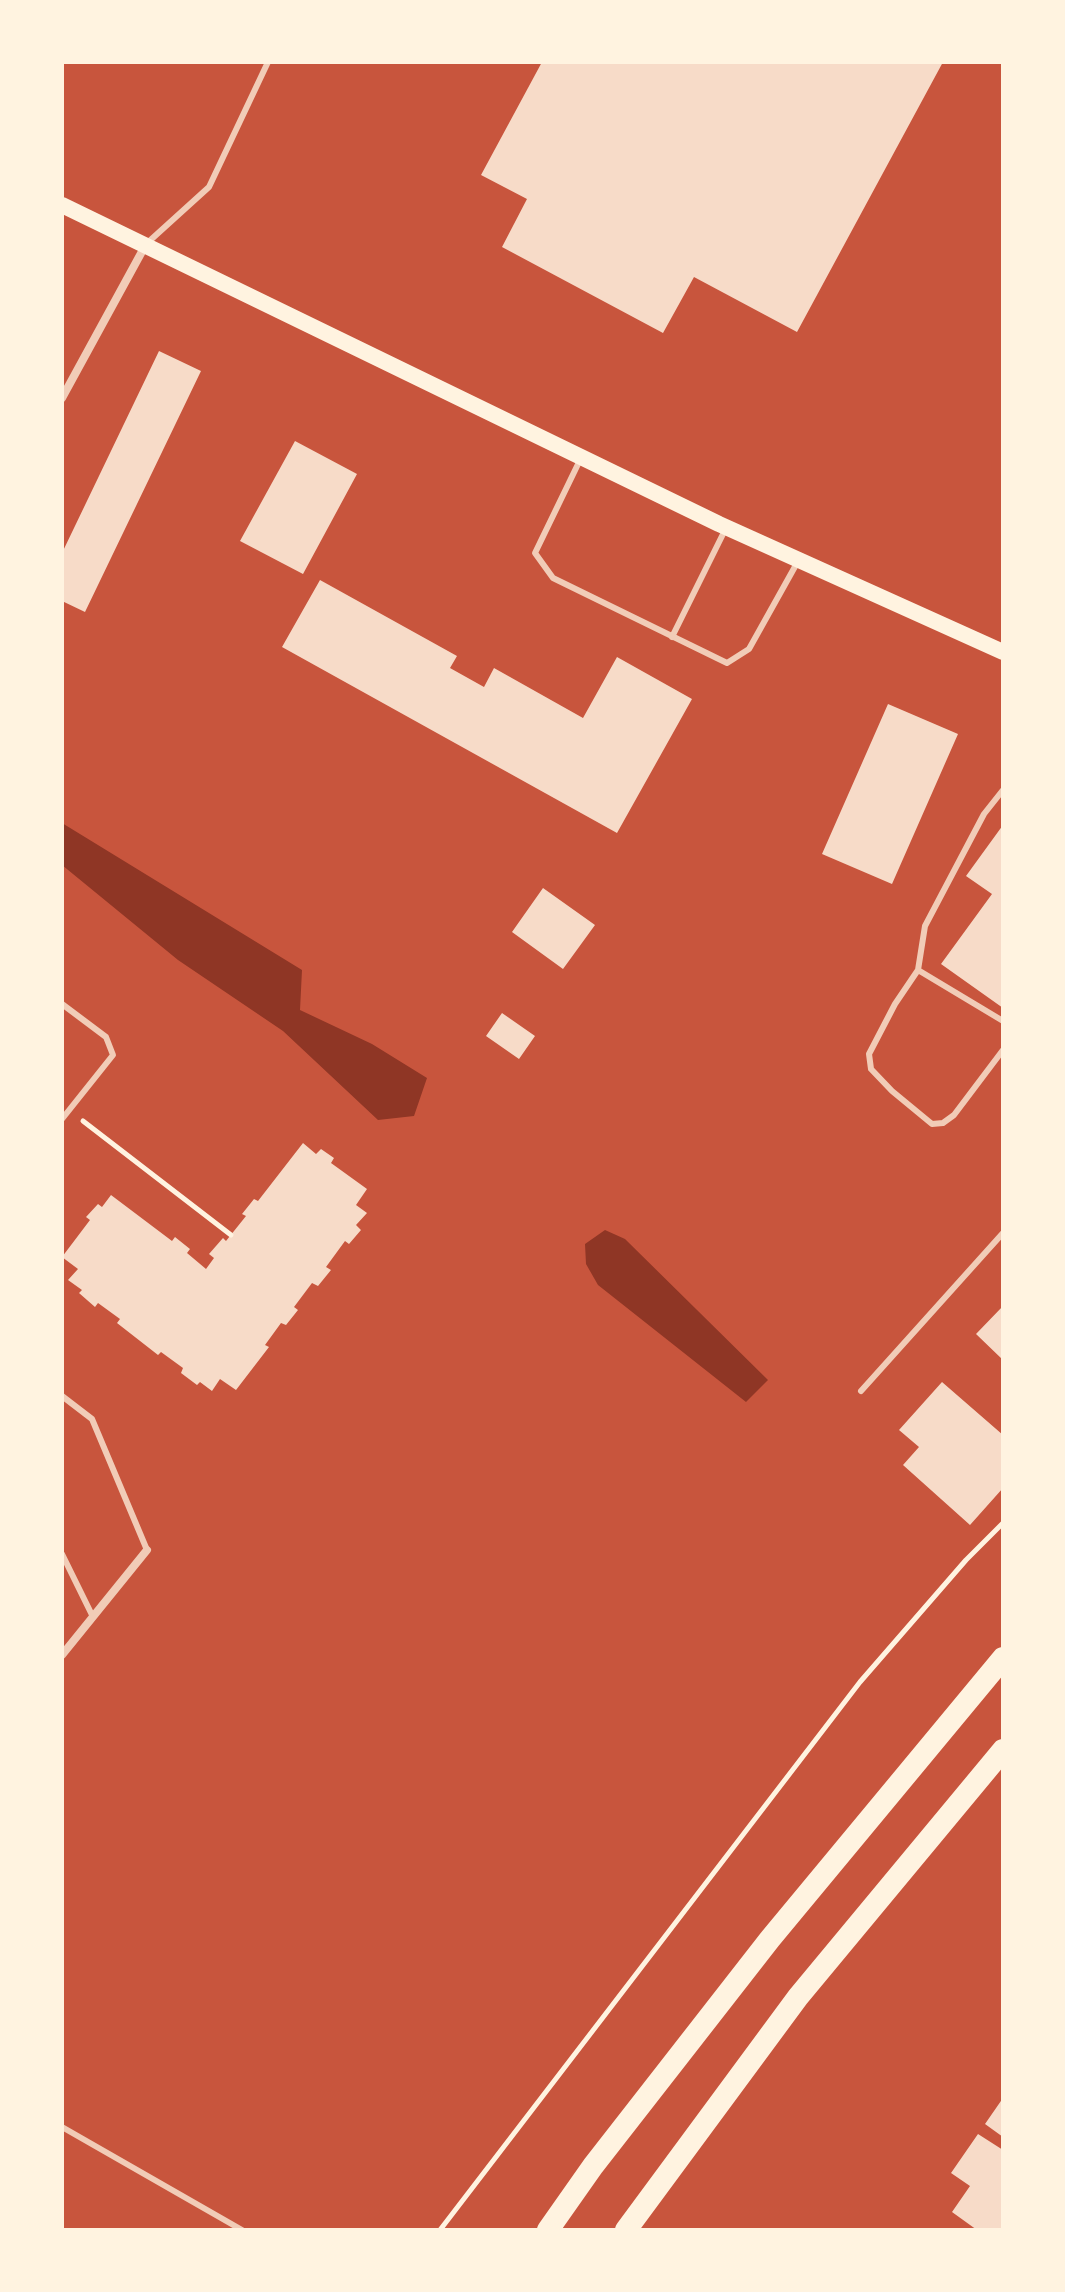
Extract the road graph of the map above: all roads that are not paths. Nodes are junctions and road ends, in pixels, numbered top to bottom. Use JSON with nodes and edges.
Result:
{"nodes":[{"id":1,"x":268,"y":62,"type":"edge"},
{"id":2,"x":62,"y":205,"type":"edge"},
{"id":3,"x":145,"y":245,"type":"junction"},
{"id":4,"x":62,"y":398,"type":"edge"},
{"id":5,"x":581,"y":457,"type":"junction"},
{"id":6,"x":727,"y":527,"type":"junction"},
{"id":7,"x":799,"y":560,"type":"junction"},
{"id":8,"x":672,"y":637,"type":"junction"},
{"id":9,"x":1003,"y":652,"type":"edge"},
{"id":10,"x":1003,"y":790,"type":"edge"},
{"id":11,"x":918,"y":970,"type":"junction"},
{"id":12,"x":62,"y":1004,"type":"edge"},
{"id":13,"x":1003,"y":1021,"type":"edge"},
{"id":14,"x":1003,"y":1050,"type":"edge"},
{"id":15,"x":62,"y":1119,"type":"edge"},
{"id":16,"x":1003,"y":1233,"type":"edge"},
{"id":17,"x":861,"y":1391,"type":"dead end"},
{"id":18,"x":62,"y":1396,"type":"edge"},
{"id":19,"x":147,"y":1550,"type":"joint"},
{"id":20,"x":62,"y":1554,"type":"edge"},
{"id":21,"x":93,"y":1617,"type":"junction"},
{"id":22,"x":62,"y":1655,"type":"edge"},
{"id":23,"x":1003,"y":1658,"type":"edge"},
{"id":24,"x":1003,"y":1750,"type":"edge"},
{"id":25,"x":62,"y":2127,"type":"edge"},
{"id":26,"x":241,"y":2229,"type":"edge"},
{"id":27,"x":548,"y":2230,"type":"edge"},
{"id":28,"x":626,"y":2230,"type":"edge"}],
"edges":[{"from":1,"to":3,"type":"lane"},
{"from":2,"to":3,"type":"main road"},
{"from":3,"to":4,"type":"street"},
{"from":3,"to":5,"type":"main road"},
{"from":5,"to":6,"type":"main road"},
{"from":5,"to":8,"type":"lane"},
{"from":6,"to":7,"type":"main road"},
{"from":6,"to":8,"type":"lane"},
{"from":7,"to":8,"type":"lane"},
{"from":7,"to":9,"type":"main road"},
{"from":10,"to":11,"type":"lane"},
{"from":11,"to":13,"type":"lane"},
{"from":11,"to":14,"type":"lane"},
{"from":12,"to":15,"type":"lane"},
{"from":16,"to":17,"type":"lane"},
{"from":18,"to":19,"type":"lane"},
{"from":19,"to":21,"type":"street"},
{"from":20,"to":21,"type":"lane"},
{"from":21,"to":22,"type":"street"},
{"from":23,"to":27,"type":"highway"},
{"from":24,"to":28,"type":"highway"},
{"from":25,"to":26,"type":"lane"}]}
